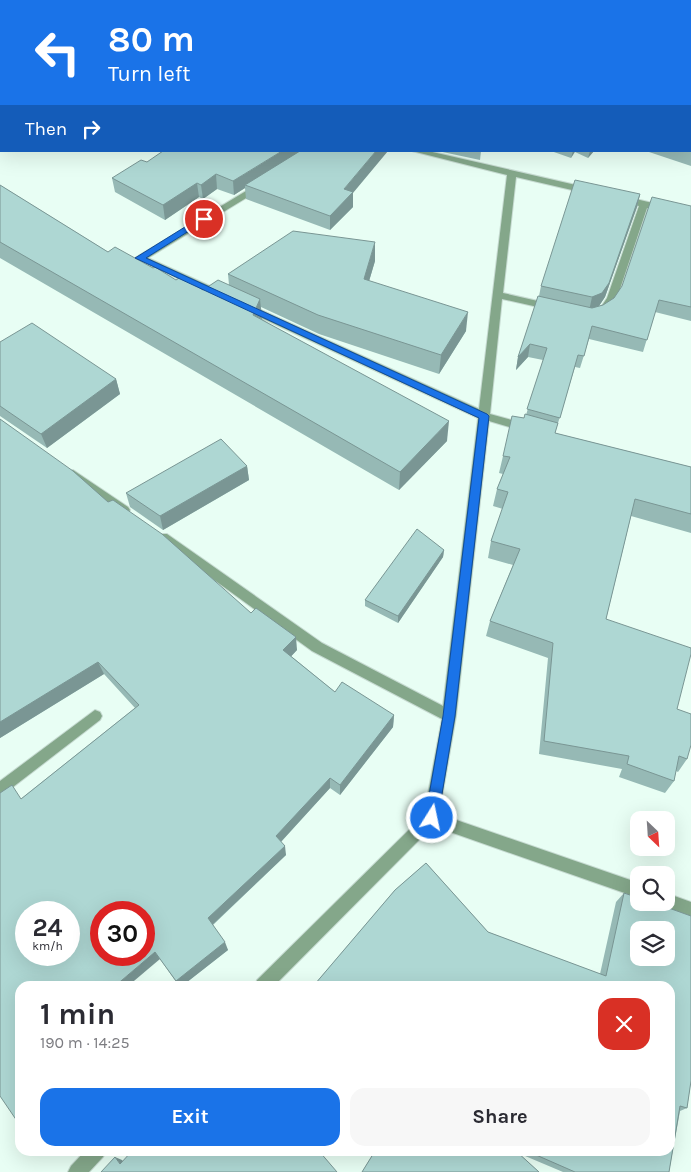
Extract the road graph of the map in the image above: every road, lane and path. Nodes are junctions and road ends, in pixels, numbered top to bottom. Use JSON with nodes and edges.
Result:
{"nodes":[{"id":1,"x":420,"y":152,"type":"edge"},
{"id":2,"x":512,"y":173,"type":"junction"},
{"id":3,"x":266,"y":182,"type":"edge"},
{"id":4,"x":597,"y":193,"type":"edge"},
{"id":5,"x":616,"y":197,"type":"edge"},
{"id":6,"x":644,"y":204,"type":"junction"},
{"id":7,"x":691,"y":215,"type":"edge"},
{"id":8,"x":498,"y":295,"type":"junction"},
{"id":9,"x":558,"y":309,"type":"edge"},
{"id":10,"x":589,"y":316,"type":"edge"},
{"id":11,"x":484,"y":416,"type":"junction"},
{"id":12,"x":540,"y":432,"type":"edge"},
{"id":13,"x":65,"y":468,"type":"edge"},
{"id":14,"x":138,"y":520,"type":"edge"},
{"id":15,"x":155,"y":532,"type":"edge"},
{"id":16,"x":95,"y":716,"type":"dead end"},
{"id":17,"x":449,"y":716,"type":"junction"},
{"id":18,"x":0,"y":790,"type":"edge"},
{"id":19,"x":432,"y":818,"type":"junction"},
{"id":20,"x":630,"y":888,"type":"edge"},
{"id":21,"x":675,"y":904,"type":"edge"},
{"id":22,"x":691,"y":910,"type":"edge"},
{"id":23,"x":268,"y":981,"type":"edge"},
{"id":24,"x":93,"y":1156,"type":"edge"},
{"id":25,"x":77,"y":1172,"type":"edge"}],
"edges":[{"from":1,"to":2,"type":"street"},
{"from":2,"to":4,"type":"street"},
{"from":2,"to":8,"type":"street"},
{"from":3,"to":11,"type":"street"},
{"from":5,"to":6,"type":"street"},
{"from":6,"to":7,"type":"street"},
{"from":6,"to":10,"type":"street"},
{"from":8,"to":9,"type":"street"},
{"from":8,"to":11,"type":"street"},
{"from":11,"to":12,"type":"street"},
{"from":11,"to":17,"type":"street"},
{"from":13,"to":14,"type":"street"},
{"from":15,"to":17,"type":"street"},
{"from":16,"to":18,"type":"street"},
{"from":17,"to":19,"type":"street"},
{"from":19,"to":20,"type":"street"},
{"from":19,"to":23,"type":"street"},
{"from":21,"to":22,"type":"street"},
{"from":24,"to":25,"type":"street"}]}
